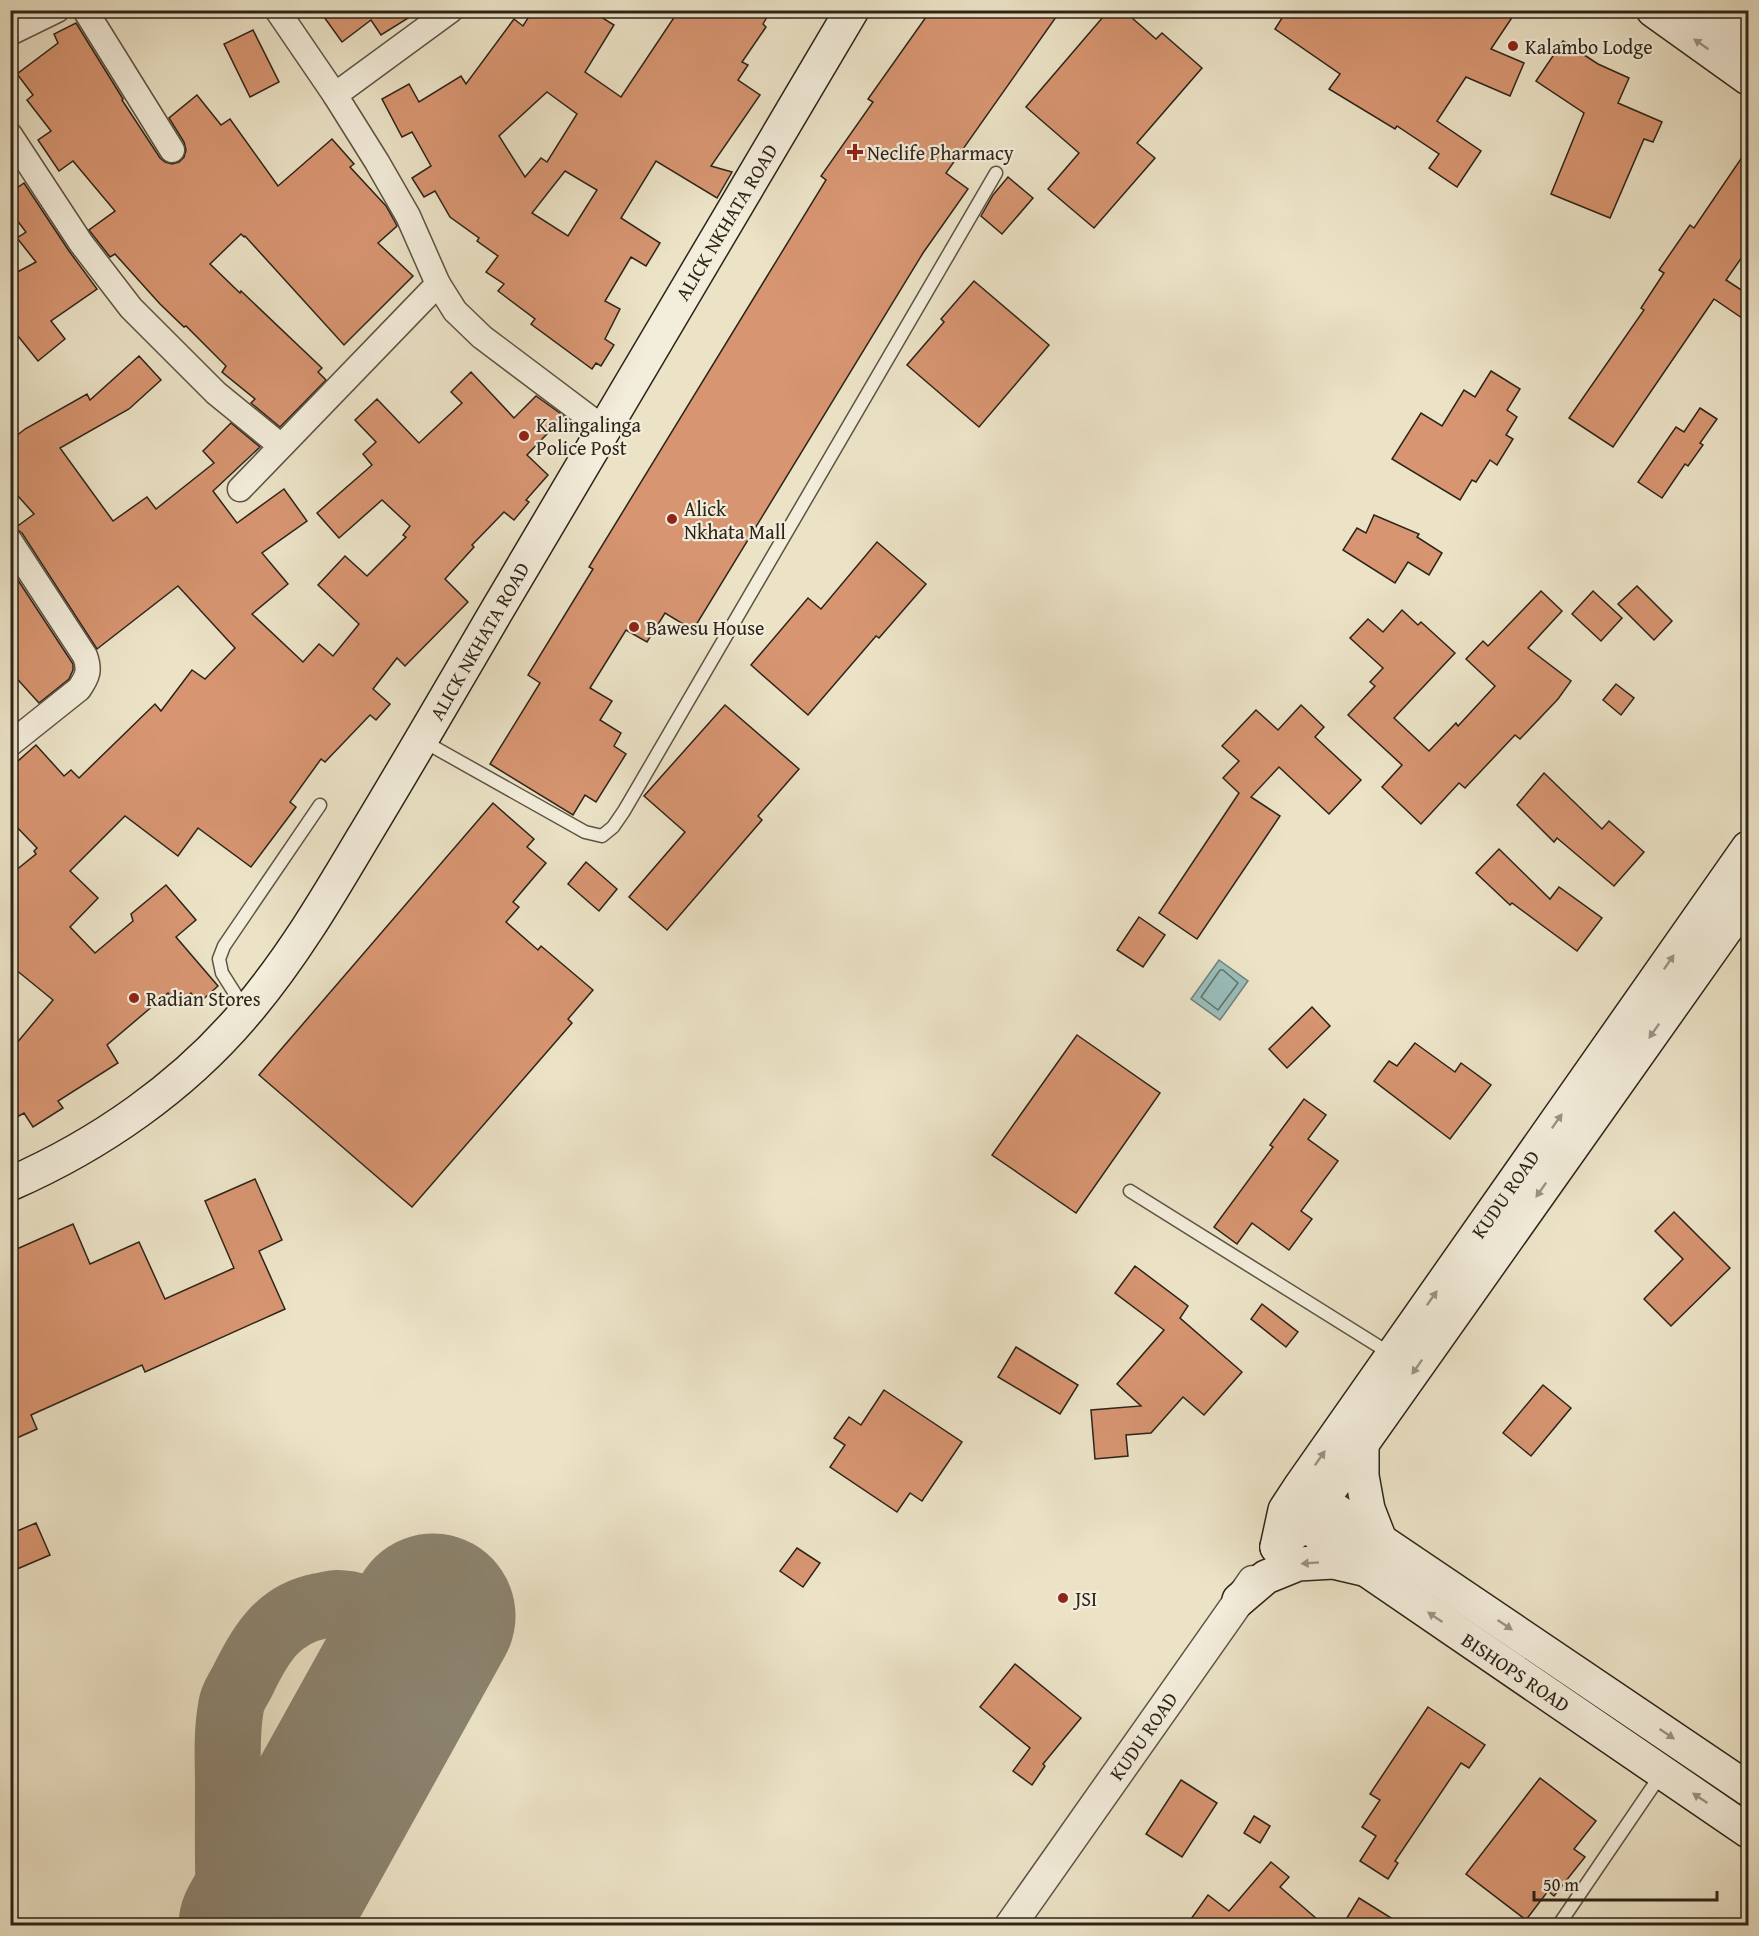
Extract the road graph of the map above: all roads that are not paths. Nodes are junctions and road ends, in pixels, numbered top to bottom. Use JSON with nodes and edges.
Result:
{"nodes":[{"id":1,"x":57,"y":10,"type":"edge"},
{"id":2,"x":85,"y":10,"type":"edge"},
{"id":3,"x":277,"y":10,"type":"edge"},
{"id":4,"x":451,"y":10,"type":"edge"},
{"id":5,"x":852,"y":10,"type":"edge"},
{"id":6,"x":1653,"y":10,"type":"edge"},
{"id":7,"x":1702,"y":10,"type":"edge"},
{"id":8,"x":15,"y":24,"type":"edge"},
{"id":9,"x":1749,"y":44,"type":"edge"},
{"id":10,"x":1749,"y":78,"type":"edge"},
{"id":11,"x":335,"y":95,"type":"junction"},
{"id":12,"x":10,"y":135,"type":"edge"},
{"id":13,"x":172,"y":150,"type":"dead end"},
{"id":14,"x":996,"y":174,"type":"dead end"},
{"id":15,"x":438,"y":284,"type":"junction"},
{"id":16,"x":603,"y":428,"type":"junction"},
{"id":17,"x":281,"y":446,"type":"junction"},
{"id":18,"x":240,"y":489,"type":"dead end"},
{"id":19,"x":10,"y":541,"type":"edge"},
{"id":20,"x":422,"y":740,"type":"junction"},
{"id":21,"x":10,"y":744,"type":"edge"},
{"id":22,"x":320,"y":805,"type":"dead end"},
{"id":23,"x":1749,"y":848,"type":"edge"},
{"id":24,"x":1749,"y":898,"type":"edge"},
{"id":25,"x":247,"y":1012,"type":"junction"},
{"id":26,"x":10,"y":1184,"type":"edge"},
{"id":27,"x":1130,"y":1191,"type":"dead end"},
{"id":28,"x":1392,"y":1355,"type":"junction"},
{"id":29,"x":1362,"y":1443,"type":"junction"},
{"id":30,"x":1303,"y":1505,"type":"junction"},
{"id":31,"x":1380,"y":1540,"type":"junction"},
{"id":32,"x":1277,"y":1546,"type":"joint"},
{"id":33,"x":1368,"y":1570,"type":"junction"},
{"id":34,"x":1239,"y":1600,"type":"junction"},
{"id":35,"x":1662,"y":1772,"type":"junction"},
{"id":36,"x":1749,"y":1790,"type":"edge"},
{"id":37,"x":1749,"y":1831,"type":"edge"},
{"id":38,"x":1010,"y":1926,"type":"edge"},
{"id":39,"x":1558,"y":1926,"type":"edge"}],
"edges":[{"from":1,"to":8,"type":"street"},
{"from":2,"to":13,"type":"street"},
{"from":3,"to":11,"type":"street"},
{"from":4,"to":11,"type":"street"},
{"from":5,"to":16,"type":"main road","name":"ALICK NKHATA ROAD"},
{"from":10,"to":6,"type":"main road","one_way":true},
{"from":7,"to":9,"type":"main road"},
{"from":11,"to":15,"type":"street"},
{"from":12,"to":17,"type":"street"},
{"from":14,"to":20,"type":"lane"},
{"from":15,"to":16,"type":"street"},
{"from":15,"to":17,"type":"street"},
{"from":16,"to":20,"type":"main road","name":"ALICK NKHATA ROAD"},
{"from":17,"to":18,"type":"street"},
{"from":19,"to":21,"type":"street"},
{"from":20,"to":25,"type":"main road","name":"ALICK NKHATA ROAD"},
{"from":22,"to":25,"type":"lane"},
{"from":28,"to":23,"type":"main road","name":"KUDU ROAD","one_way":true},
{"from":24,"to":29,"type":"main road","name":"KUDU ROAD","one_way":true},
{"from":25,"to":26,"type":"main road","name":"ALICK NKHATA ROAD"},
{"from":27,"to":28,"type":"lane"},
{"from":30,"to":28,"type":"main road","name":"KUDU ROAD","one_way":true},
{"from":29,"to":30,"type":"main road","name":"KUDU ROAD"},
{"from":29,"to":31,"type":"main road"},
{"from":30,"to":31,"type":"main road","name":"BISHOPS ROAD"},
{"from":30,"to":32,"type":"main road","name":"KUDU ROAD"},
{"from":30,"to":33,"type":"main road","name":"BISHOPS ROAD"},
{"from":31,"to":36,"type":"main road","name":"BISHOPS ROAD","one_way":true},
{"from":32,"to":34,"type":"street","name":"KUDU ROAD"},
{"from":33,"to":34,"type":"main road","one_way":true},
{"from":35,"to":33,"type":"main road","name":"BISHOPS ROAD","one_way":true},
{"from":34,"to":38,"type":"street","name":"KUDU ROAD"},
{"from":37,"to":35,"type":"main road","name":"BISHOPS ROAD","one_way":true},
{"from":35,"to":39,"type":"lane"}]}
